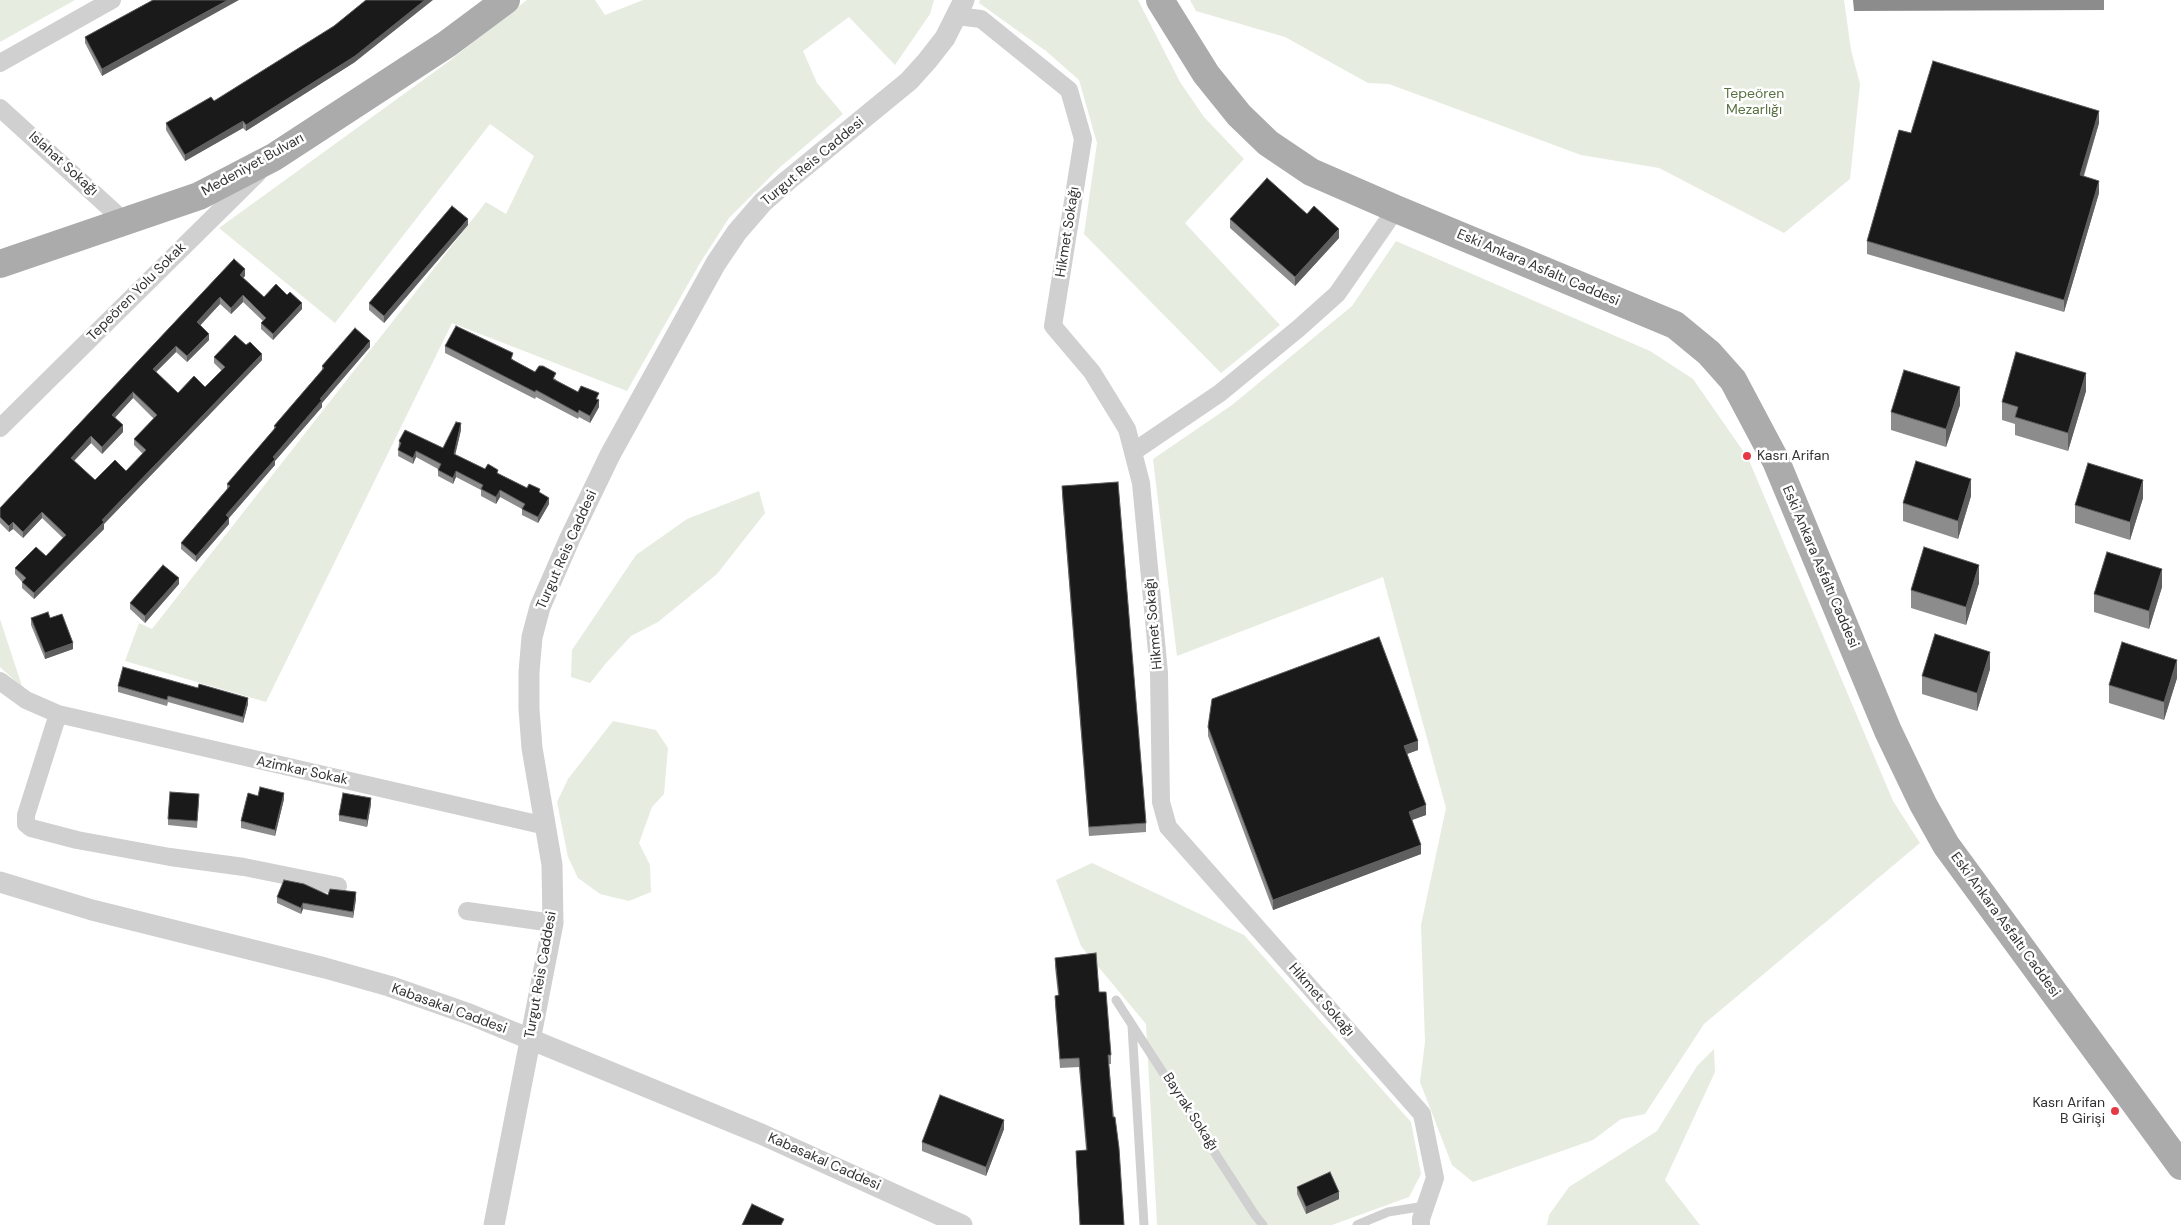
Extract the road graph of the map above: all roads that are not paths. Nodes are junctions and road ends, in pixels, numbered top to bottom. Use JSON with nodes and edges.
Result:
{"nodes":[{"id":1,"x":112,"y":0,"type":"edge"},
{"id":2,"x":1160,"y":0,"type":"edge"},
{"id":3,"x":1165,"y":0,"type":"edge"},
{"id":4,"x":499,"y":2,"type":"edge"},
{"id":5,"x":960,"y":8,"type":"edge"},
{"id":6,"x":1176,"y":27,"type":"junction"},
{"id":7,"x":0,"y":63,"type":"edge"},
{"id":8,"x":0,"y":108,"type":"edge"},
{"id":9,"x":274,"y":157,"type":"junction"},
{"id":10,"x":1396,"y":209,"type":"junction"},
{"id":11,"x":124,"y":221,"type":"junction"},
{"id":12,"x":0,"y":264,"type":"edge"},
{"id":13,"x":0,"y":428,"type":"edge"},
{"id":14,"x":1133,"y":452,"type":"junction"},
{"id":15,"x":0,"y":681,"type":"edge"},
{"id":16,"x":58,"y":714,"type":"junction"},
{"id":17,"x":546,"y":826,"type":"junction"},
{"id":18,"x":0,"y":882,"type":"edge"},
{"id":19,"x":338,"y":886,"type":"dead end"},
{"id":20,"x":467,"y":911,"type":"dead end"},
{"id":21,"x":553,"y":923,"type":"junction"},
{"id":22,"x":1116,"y":1000,"type":"dead end"},
{"id":23,"x":1132,"y":1023,"type":"junction"},
{"id":24,"x":530,"y":1039,"type":"junction"},
{"id":25,"x":2181,"y":1166,"type":"edge"},
{"id":26,"x":1426,"y":1206,"type":"junction"},
{"id":27,"x":494,"y":1225,"type":"edge"},
{"id":28,"x":962,"y":1225,"type":"edge"},
{"id":29,"x":1144,"y":1225,"type":"edge"},
{"id":30,"x":1263,"y":1225,"type":"edge"},
{"id":31,"x":1357,"y":1225,"type":"edge"},
{"id":32,"x":1421,"y":1225,"type":"edge"}],
"edges":[{"from":1,"to":7,"type":"street"},
{"from":2,"to":6,"type":"main road","name":"Eski Ankara Asfaltı Caddesi"},
{"from":3,"to":6,"type":"main road"},
{"from":4,"to":9,"type":"main road","name":"Medeniyet Bulvarı"},
{"from":5,"to":14,"type":"street","name":"Hikmet Sokağı"},
{"from":5,"to":17,"type":"street","name":"Turgut Reis Caddesi"},
{"from":6,"to":10,"type":"main road","name":"Eski Ankara Asfaltı Caddesi"},
{"from":8,"to":11,"type":"street","name":"Islahat Sokağı"},
{"from":9,"to":11,"type":"main road","name":"Medeniyet Bulvarı"},
{"from":9,"to":13,"type":"street","name":"Tepeören Yolu Sokak"},
{"from":10,"to":14,"type":"street"},
{"from":10,"to":25,"type":"main road","name":"Eski Ankara Asfaltı Caddesi"},
{"from":11,"to":12,"type":"main road","name":"Medeniyet Bulvarı"},
{"from":14,"to":26,"type":"street","name":"Hikmet Sokağı"},
{"from":15,"to":16,"type":"street","name":"Azimkar Sokak"},
{"from":16,"to":17,"type":"street","name":"Azimkar Sokak"},
{"from":16,"to":19,"type":"street"},
{"from":17,"to":21,"type":"street","name":"Turgut Reis Caddesi"},
{"from":18,"to":24,"type":"street","name":"Kabasakal Caddesi"},
{"from":20,"to":21,"type":"street"},
{"from":21,"to":24,"type":"street","name":"Turgut Reis Caddesi"},
{"from":22,"to":23,"type":"lane","name":"Bayrak Sokağı"},
{"from":23,"to":29,"type":"lane"},
{"from":23,"to":30,"type":"lane","name":"Bayrak Sokağı"},
{"from":24,"to":27,"type":"street","name":"Turgut Reis Caddesi"},
{"from":24,"to":28,"type":"street","name":"Kabasakal Caddesi"},
{"from":26,"to":31,"type":"lane"},
{"from":26,"to":32,"type":"street","name":"Hikmet Sokağı"}]}
